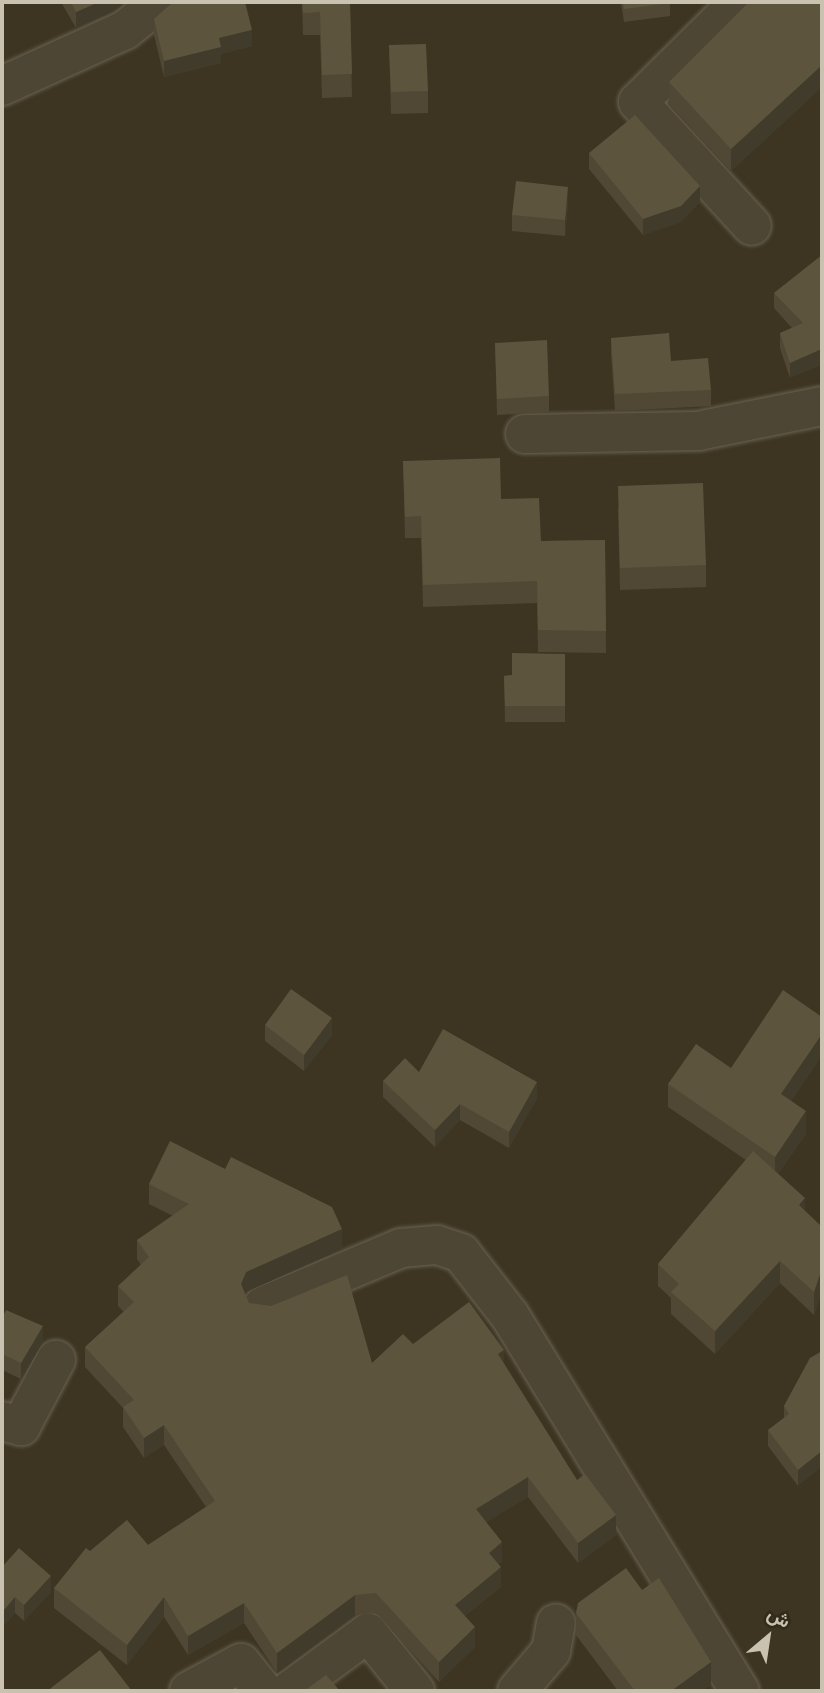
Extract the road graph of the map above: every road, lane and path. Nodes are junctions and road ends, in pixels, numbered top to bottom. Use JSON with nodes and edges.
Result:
{"nodes":[{"id":1,"x":160,"y":2,"type":"edge"},
{"id":2,"x":739,"y":2,"type":"edge"},
{"id":3,"x":2,"y":86,"type":"edge"},
{"id":4,"x":752,"y":226,"type":"dead end"},
{"id":5,"x":822,"y":406,"type":"edge"},
{"id":6,"x":525,"y":434,"type":"dead end"},
{"id":7,"x":264,"y":1306,"type":"edge"},
{"id":8,"x":56,"y":1360,"type":"dead end"},
{"id":9,"x":2,"y":1421,"type":"edge"},
{"id":10,"x":556,"y":1623,"type":"dead end"},
{"id":11,"x":189,"y":1691,"type":"edge"},
{"id":12,"x":264,"y":1691,"type":"edge"},
{"id":13,"x":289,"y":1691,"type":"edge"},
{"id":14,"x":415,"y":1691,"type":"edge"},
{"id":15,"x":517,"y":1691,"type":"edge"},
{"id":16,"x":740,"y":1691,"type":"edge"}],
"edges":[{"from":1,"to":3,"type":"street"},
{"from":2,"to":4,"type":"street"},
{"from":5,"to":6,"type":"street"},
{"from":7,"to":16,"type":"street"},
{"from":8,"to":9,"type":"street"},
{"from":10,"to":15,"type":"street"},
{"from":11,"to":12,"type":"street"},
{"from":13,"to":14,"type":"street"}]}
